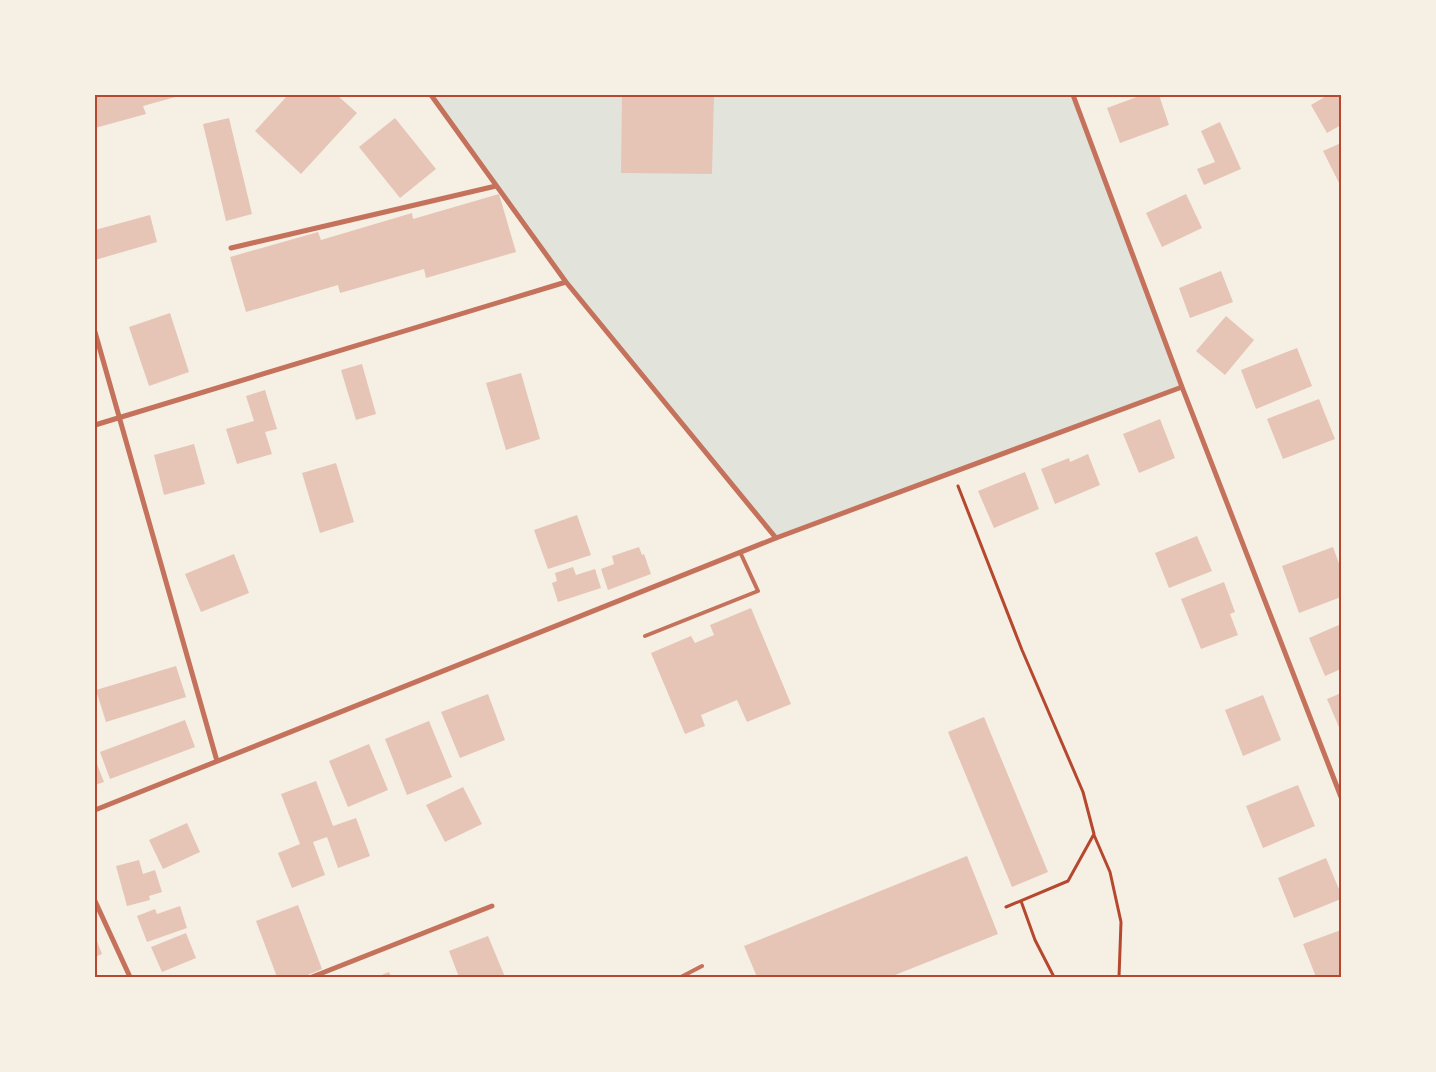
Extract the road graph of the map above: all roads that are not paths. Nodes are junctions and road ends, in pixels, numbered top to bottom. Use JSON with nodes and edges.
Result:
{"nodes":[{"id":1,"x":431,"y":95,"type":"edge"},
{"id":2,"x":1074,"y":95,"type":"edge"},
{"id":3,"x":496,"y":186,"type":"junction"},
{"id":4,"x":231,"y":248,"type":"dead end"},
{"id":5,"x":566,"y":282,"type":"junction"},
{"id":6,"x":95,"y":332,"type":"edge"},
{"id":7,"x":1182,"y":387,"type":"junction"},
{"id":8,"x":120,"y":417,"type":"junction"},
{"id":9,"x":95,"y":425,"type":"edge"},
{"id":10,"x":776,"y":538,"type":"junction"},
{"id":11,"x":740,"y":552,"type":"junction"},
{"id":12,"x":645,"y":636,"type":"dead end"},
{"id":13,"x":217,"y":761,"type":"junction"},
{"id":14,"x":1341,"y":797,"type":"edge"},
{"id":15,"x":95,"y":810,"type":"edge"},
{"id":16,"x":95,"y":901,"type":"edge"},
{"id":17,"x":492,"y":906,"type":"dead end"},
{"id":18,"x":702,"y":966,"type":"dead end"},
{"id":19,"x":130,"y":977,"type":"edge"},
{"id":20,"x":312,"y":977,"type":"edge"},
{"id":21,"x":681,"y":977,"type":"edge"}],
"edges":[{"from":1,"to":3,"type":"street"},
{"from":2,"to":7,"type":"street"},
{"from":3,"to":4,"type":"street"},
{"from":3,"to":5,"type":"street"},
{"from":5,"to":8,"type":"street"},
{"from":5,"to":10,"type":"street"},
{"from":6,"to":8,"type":"street"},
{"from":7,"to":10,"type":"street"},
{"from":7,"to":14,"type":"street"},
{"from":8,"to":9,"type":"street"},
{"from":8,"to":13,"type":"street"},
{"from":10,"to":11,"type":"street"},
{"from":11,"to":12,"type":"lane"},
{"from":11,"to":13,"type":"street"},
{"from":13,"to":15,"type":"street"},
{"from":16,"to":19,"type":"street"},
{"from":17,"to":20,"type":"street"},
{"from":18,"to":21,"type":"lane"}]}
